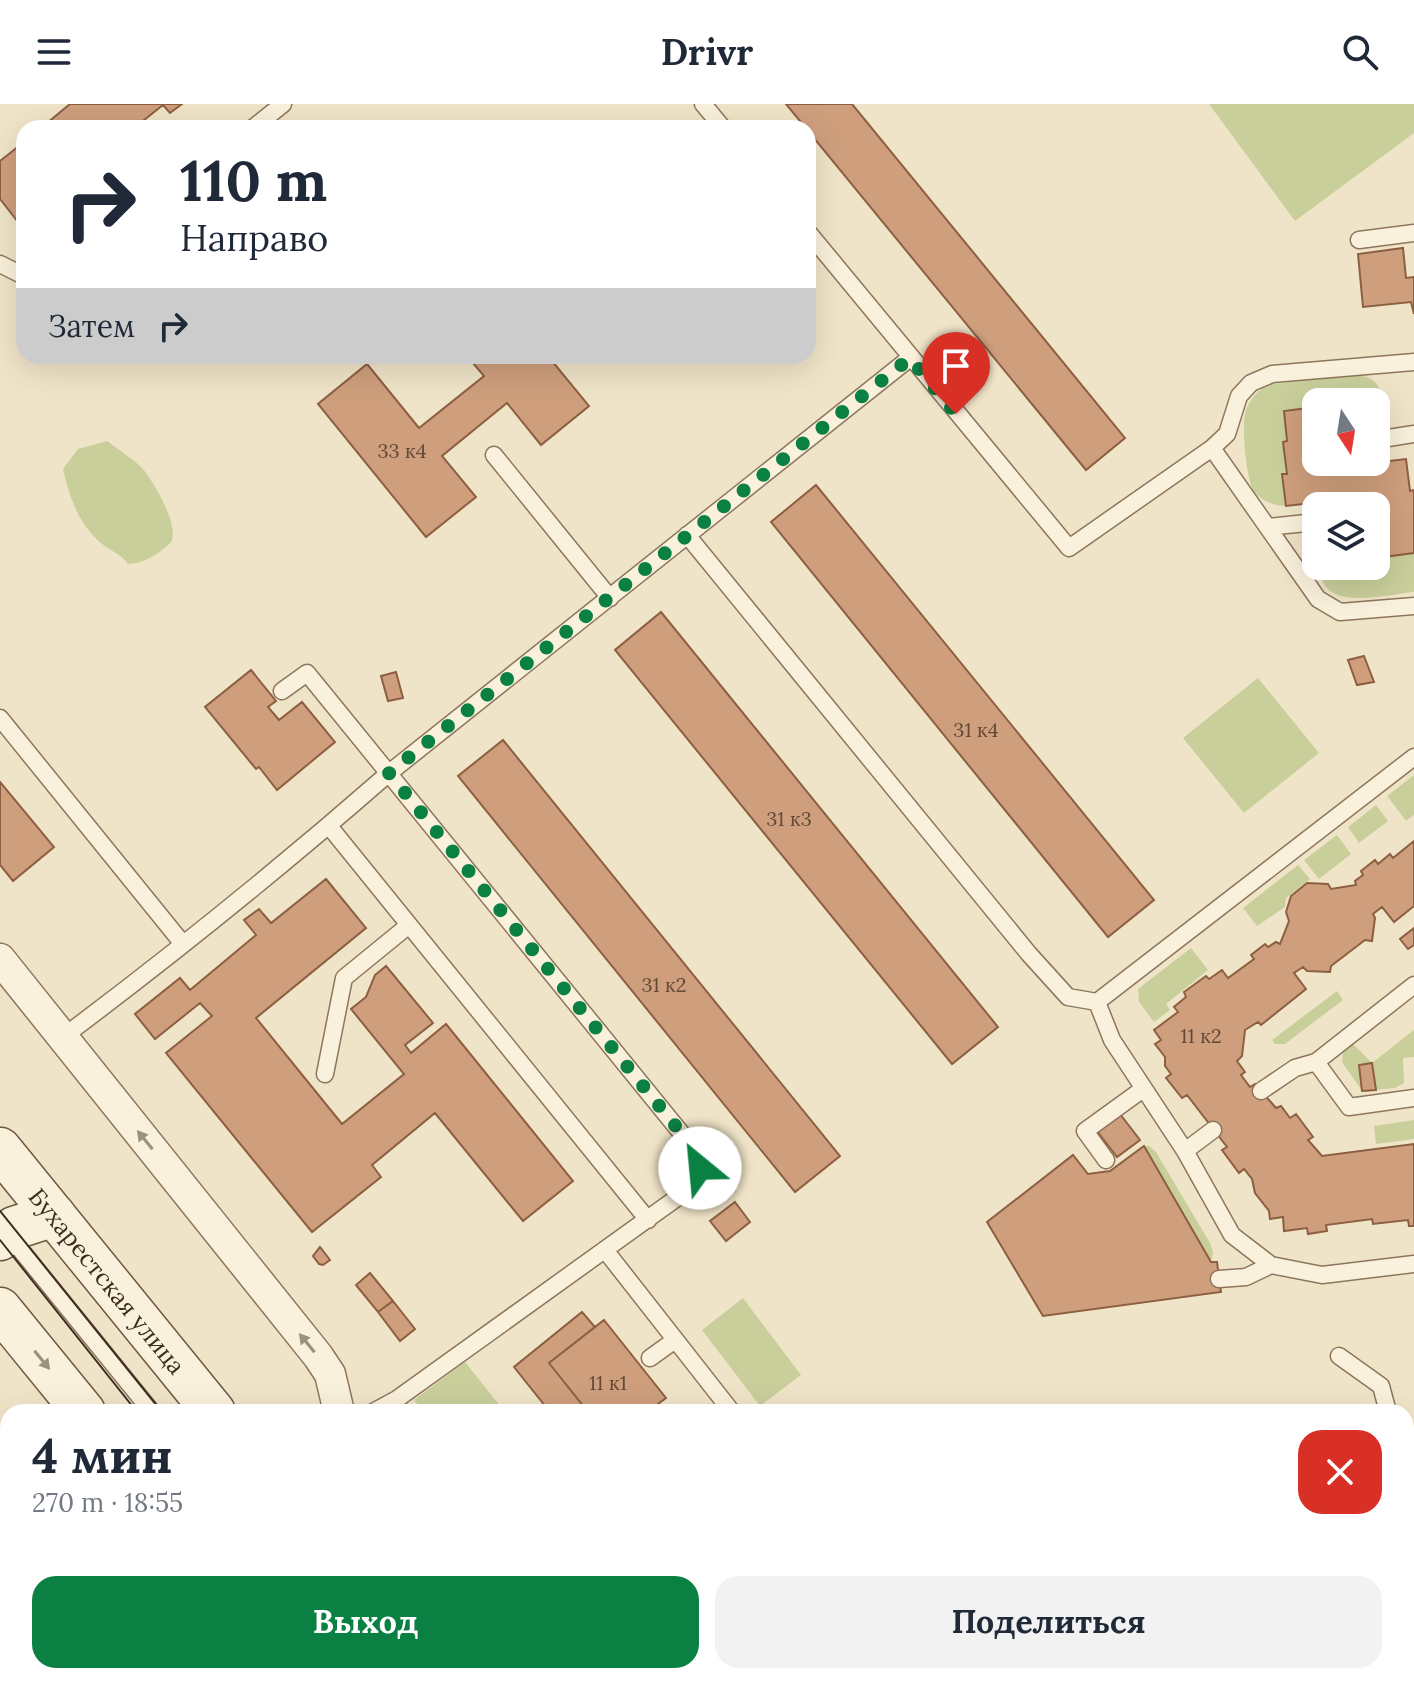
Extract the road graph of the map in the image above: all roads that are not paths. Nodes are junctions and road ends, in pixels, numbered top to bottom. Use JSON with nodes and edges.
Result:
{"nodes":[{"id":1,"x":283,"y":104,"type":"edge"},
{"id":2,"x":703,"y":104,"type":"edge"},
{"id":3,"x":263,"y":120,"type":"edge"},
{"id":4,"x":716,"y":120,"type":"edge"},
{"id":5,"x":1414,"y":233,"type":"edge"},
{"id":6,"x":1359,"y":240,"type":"dead end"},
{"id":7,"x":816,"y":242,"type":"edge"},
{"id":8,"x":910,"y":358,"type":"junction"},
{"id":9,"x":1414,"y":362,"type":"edge"},
{"id":10,"x":1414,"y":434,"type":"edge"},
{"id":11,"x":1390,"y":438,"type":"edge"},
{"id":12,"x":1212,"y":448,"type":"junction"},
{"id":13,"x":494,"y":455,"type":"dead end"},
{"id":14,"x":1302,"y":523,"type":"edge"},
{"id":15,"x":1268,"y":527,"type":"junction"},
{"id":16,"x":687,"y":535,"type":"junction"},
{"id":17,"x":610,"y":598,"type":"junction"},
{"id":18,"x":1414,"y":606,"type":"edge"},
{"id":19,"x":282,"y":691,"type":"dead end"},
{"id":20,"x":0,"y":718,"type":"edge"},
{"id":21,"x":1414,"y":757,"type":"edge"},
{"id":22,"x":389,"y":773,"type":"junction"},
{"id":23,"x":329,"y":826,"type":"junction"},
{"id":24,"x":409,"y":925,"type":"junction"},
{"id":25,"x":183,"y":944,"type":"junction"},
{"id":26,"x":0,"y":959,"type":"edge"},
{"id":27,"x":1414,"y":985,"type":"edge"},
{"id":28,"x":1097,"y":1002,"type":"junction"},
{"id":29,"x":63,"y":1037,"type":"junction"},
{"id":30,"x":1316,"y":1062,"type":"junction"},
{"id":31,"x":325,"y":1074,"type":"dead end"},
{"id":32,"x":1143,"y":1089,"type":"junction"},
{"id":33,"x":1261,"y":1091,"type":"dead end"},
{"id":34,"x":1414,"y":1098,"type":"edge"},
{"id":35,"x":1213,"y":1130,"type":"dead end"},
{"id":36,"x":0,"y":1149,"type":"edge"},
{"id":37,"x":1185,"y":1151,"type":"junction"},
{"id":38,"x":1106,"y":1160,"type":"dead end"},
{"id":39,"x":54,"y":1215,"type":"junction"},
{"id":40,"x":648,"y":1220,"type":"junction"},
{"id":41,"x":2,"y":1233,"type":"edge"},
{"id":42,"x":605,"y":1250,"type":"junction"},
{"id":43,"x":1414,"y":1264,"type":"edge"},
{"id":44,"x":1271,"y":1265,"type":"junction"},
{"id":45,"x":1219,"y":1279,"type":"dead end"},
{"id":46,"x":0,"y":1309,"type":"edge"},
{"id":47,"x":675,"y":1340,"type":"junction"},
{"id":48,"x":1339,"y":1356,"type":"dead end"},
{"id":49,"x":650,"y":1358,"type":"dead end"},
{"id":50,"x":77,"y":1404,"type":"edge"},
{"id":51,"x":145,"y":1404,"type":"edge"},
{"id":52,"x":208,"y":1404,"type":"edge"},
{"id":53,"x":337,"y":1404,"type":"edge"},
{"id":54,"x":388,"y":1404,"type":"edge"},
{"id":55,"x":726,"y":1404,"type":"edge"},
{"id":56,"x":1386,"y":1404,"type":"edge"}],
"edges":[{"from":1,"to":3,"type":"lane"},
{"from":2,"to":4,"type":"lane"},
{"from":5,"to":6,"type":"lane"},
{"from":7,"to":8,"type":"lane"},
{"from":8,"to":12,"type":"lane"},
{"from":8,"to":16,"type":"lane"},
{"from":9,"to":12,"type":"lane"},
{"from":10,"to":11,"type":"lane"},
{"from":12,"to":15,"type":"lane"},
{"from":13,"to":17,"type":"lane"},
{"from":14,"to":15,"type":"lane"},
{"from":15,"to":18,"type":"lane"},
{"from":16,"to":17,"type":"lane"},
{"from":16,"to":28,"type":"lane"},
{"from":17,"to":22,"type":"lane"},
{"from":19,"to":22,"type":"lane"},
{"from":20,"to":25,"type":"lane"},
{"from":21,"to":28,"type":"lane"},
{"from":22,"to":23,"type":"lane"},
{"from":22,"to":40,"type":"lane"},
{"from":23,"to":24,"type":"lane"},
{"from":23,"to":25,"type":"lane"},
{"from":24,"to":31,"type":"lane"},
{"from":24,"to":40,"type":"lane"},
{"from":25,"to":29,"type":"lane"},
{"from":26,"to":29,"type":"street"},
{"from":27,"to":30,"type":"lane"},
{"from":28,"to":32,"type":"lane"},
{"from":53,"to":29,"type":"street","one_way":true},
{"from":30,"to":33,"type":"lane"},
{"from":30,"to":34,"type":"lane"},
{"from":32,"to":37,"type":"lane"},
{"from":32,"to":38,"type":"lane"},
{"from":35,"to":37,"type":"lane"},
{"from":36,"to":39,"type":"main road","name":"Бухарестская улица"},
{"from":37,"to":44,"type":"lane"},
{"from":39,"to":41,"type":"main road"},
{"from":39,"to":52,"type":"main road","name":"Бухарестская улица"},
{"from":40,"to":42,"type":"lane"},
{"from":41,"to":51,"type":"lane"},
{"from":42,"to":47,"type":"lane"},
{"from":42,"to":54,"type":"lane"},
{"from":43,"to":44,"type":"lane"},
{"from":44,"to":45,"type":"lane"},
{"from":46,"to":50,"type":"main road","one_way":true},
{"from":47,"to":49,"type":"lane"},
{"from":47,"to":55,"type":"lane"},
{"from":48,"to":56,"type":"lane"}]}
